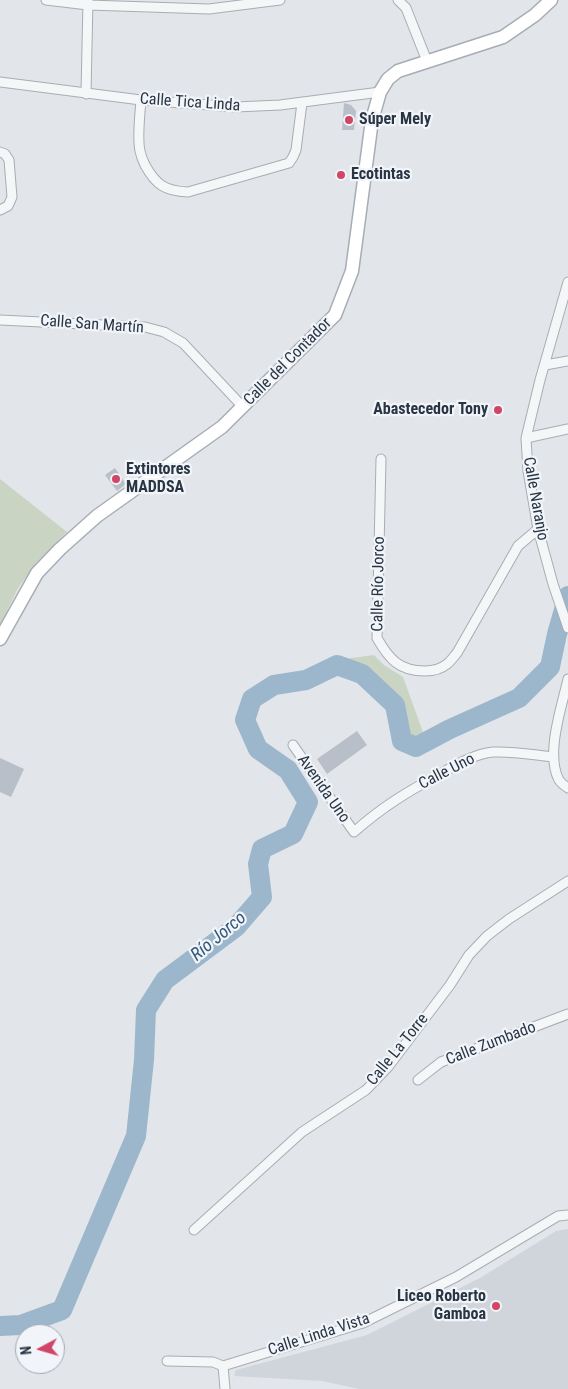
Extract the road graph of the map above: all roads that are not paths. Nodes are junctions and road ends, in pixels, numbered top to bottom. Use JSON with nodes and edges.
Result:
{"nodes":[{"id":1,"x":46,"y":0,"type":"edge"},
{"id":2,"x":280,"y":0,"type":"edge"},
{"id":3,"x":398,"y":0,"type":"edge"},
{"id":4,"x":551,"y":0,"type":"edge"},
{"id":5,"x":88,"y":2,"type":"edge"},
{"id":6,"x":209,"y":5,"type":"edge"},
{"id":7,"x":427,"y":61,"type":"junction"},
{"id":8,"x":0,"y":82,"type":"edge"},
{"id":9,"x":380,"y":92,"type":"junction"},
{"id":10,"x":86,"y":94,"type":"junction"},
{"id":11,"x":140,"y":100,"type":"junction"},
{"id":12,"x":302,"y":103,"type":"junction"},
{"id":13,"x":0,"y":152,"type":"edge"},
{"id":14,"x":0,"y":210,"type":"edge"},
{"id":15,"x":568,"y":282,"type":"edge"},
{"id":16,"x":0,"y":320,"type":"edge"},
{"id":17,"x":568,"y":361,"type":"edge"},
{"id":18,"x":545,"y":365,"type":"junction"},
{"id":19,"x":243,"y":407,"type":"junction"},
{"id":20,"x":568,"y":429,"type":"edge"},
{"id":21,"x":526,"y":438,"type":"junction"},
{"id":22,"x":381,"y":459,"type":"dead end"},
{"id":23,"x":538,"y":529,"type":"junction"},
{"id":24,"x":568,"y":628,"type":"edge"},
{"id":25,"x":0,"y":639,"type":"edge"},
{"id":26,"x":568,"y":679,"type":"edge"},
{"id":27,"x":293,"y":745,"type":"dead end"},
{"id":28,"x":554,"y":757,"type":"junction"},
{"id":29,"x":568,"y":788,"type":"edge"},
{"id":30,"x":354,"y":832,"type":"joint"},
{"id":31,"x":568,"y":881,"type":"edge"},
{"id":32,"x":568,"y":1014,"type":"edge"},
{"id":33,"x":418,"y":1080,"type":"dead end"},
{"id":34,"x":568,"y":1215,"type":"edge"},
{"id":35,"x":194,"y":1230,"type":"dead end"},
{"id":36,"x":167,"y":1361,"type":"dead end"},
{"id":37,"x":223,"y":1366,"type":"junction"},
{"id":38,"x":225,"y":1389,"type":"edge"}],
"edges":[{"from":1,"to":5,"type":"street"},
{"from":2,"to":6,"type":"street"},
{"from":3,"to":7,"type":"street"},
{"from":4,"to":7,"type":"street","name":"Calle del Contador"},
{"from":5,"to":6,"type":"street"},
{"from":5,"to":10,"type":"street"},
{"from":7,"to":9,"type":"street","name":"Calle del Contador"},
{"from":8,"to":10,"type":"street","name":"Calle Tica Linda"},
{"from":9,"to":12,"type":"street","name":"Calle Tica Linda"},
{"from":9,"to":19,"type":"street","name":"Calle del Contador"},
{"from":10,"to":11,"type":"street","name":"Calle Tica Linda"},
{"from":11,"to":12,"type":"street","name":"Calle Tica Linda"},
{"from":11,"to":12,"type":"street"},
{"from":13,"to":14,"type":"street"},
{"from":15,"to":18,"type":"street","name":"Calle Naranjo"},
{"from":16,"to":19,"type":"street","name":"Calle San Martín"},
{"from":17,"to":18,"type":"street"},
{"from":18,"to":21,"type":"street","name":"Calle Naranjo"},
{"from":19,"to":25,"type":"street","name":"Calle del Contador"},
{"from":20,"to":21,"type":"street"},
{"from":21,"to":23,"type":"street","name":"Calle Naranjo"},
{"from":22,"to":23,"type":"street","name":"Calle Río Jorco"},
{"from":23,"to":24,"type":"street","name":"Calle Naranjo"},
{"from":26,"to":28,"type":"street"},
{"from":27,"to":30,"type":"street","name":"Avenida Uno"},
{"from":28,"to":29,"type":"street"},
{"from":28,"to":30,"type":"street","name":"Calle Uno"},
{"from":31,"to":35,"type":"street","name":"Calle La Torre"},
{"from":32,"to":33,"type":"street","name":"Calle Zumbado"},
{"from":34,"to":37,"type":"street","name":"Calle Linda Vista"},
{"from":36,"to":37,"type":"street","name":"Calle Linda Vista"},
{"from":37,"to":38,"type":"street"}]}
